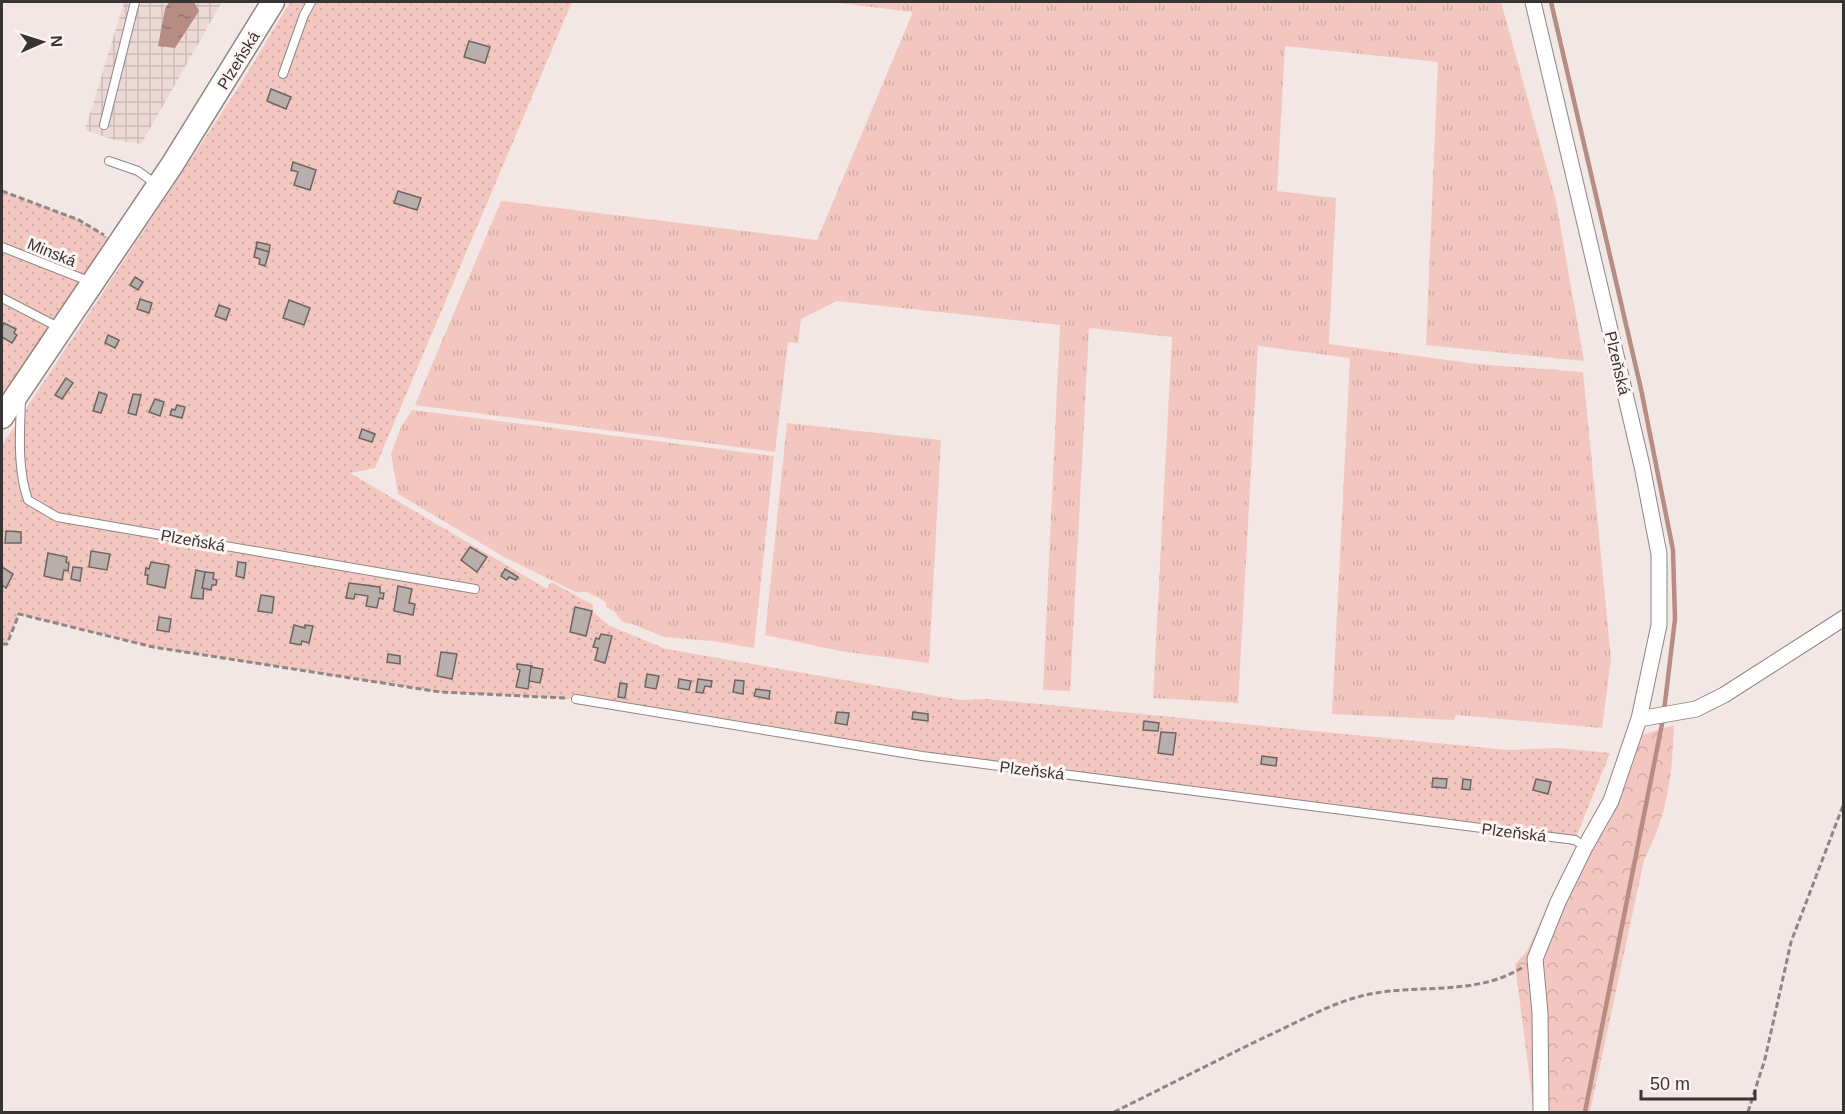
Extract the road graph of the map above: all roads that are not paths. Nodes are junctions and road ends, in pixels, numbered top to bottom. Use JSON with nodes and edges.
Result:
{"nodes":[{"id":1,"x":135,"y":2,"type":"edge"},
{"id":2,"x":273,"y":2,"type":"edge"},
{"id":3,"x":311,"y":2,"type":"edge"},
{"id":4,"x":1533,"y":2,"type":"edge"},
{"id":5,"x":283,"y":74,"type":"dead end"},
{"id":6,"x":104,"y":125,"type":"dead end"},
{"id":7,"x":109,"y":161,"type":"dead end"},
{"id":8,"x":158,"y":186,"type":"junction"},
{"id":9,"x":2,"y":247,"type":"edge"},
{"id":10,"x":92,"y":283,"type":"junction"},
{"id":11,"x":2,"y":298,"type":"edge"},
{"id":12,"x":62,"y":328,"type":"junction"},
{"id":13,"x":22,"y":387,"type":"junction"},
{"id":14,"x":2,"y":417,"type":"edge"},
{"id":15,"x":475,"y":589,"type":"dead end"},
{"id":16,"x":1844,"y":618,"type":"edge"},
{"id":17,"x":576,"y":699,"type":"road end"},
{"id":18,"x":1646,"y":718,"type":"junction"},
{"id":19,"x":1585,"y":847,"type":"junction"},
{"id":20,"x":1541,"y":1113,"type":"edge"}],
"edges":[{"from":1,"to":6,"type":"lane"},
{"from":2,"to":8,"type":"main road","name":"Plzeňská"},
{"from":3,"to":5,"type":"lane"},
{"from":4,"to":18,"type":"street","name":"Plzeňská"},
{"from":7,"to":8,"type":"lane"},
{"from":8,"to":10,"type":"main road","name":"Plzeňská"},
{"from":9,"to":10,"type":"lane","name":"Minská"},
{"from":10,"to":12,"type":"main road","name":"Plzeňská"},
{"from":11,"to":12,"type":"lane"},
{"from":12,"to":13,"type":"main road","name":"Plzeňská"},
{"from":13,"to":14,"type":"main road","name":"Plzeňská"},
{"from":13,"to":15,"type":"lane","name":"Plzeňská"},
{"from":16,"to":18,"type":"street"},
{"from":17,"to":19,"type":"lane","name":"Plzeňská"},
{"from":18,"to":19,"type":"street","name":"Plzeňská"},
{"from":19,"to":20,"type":"street"}]}
